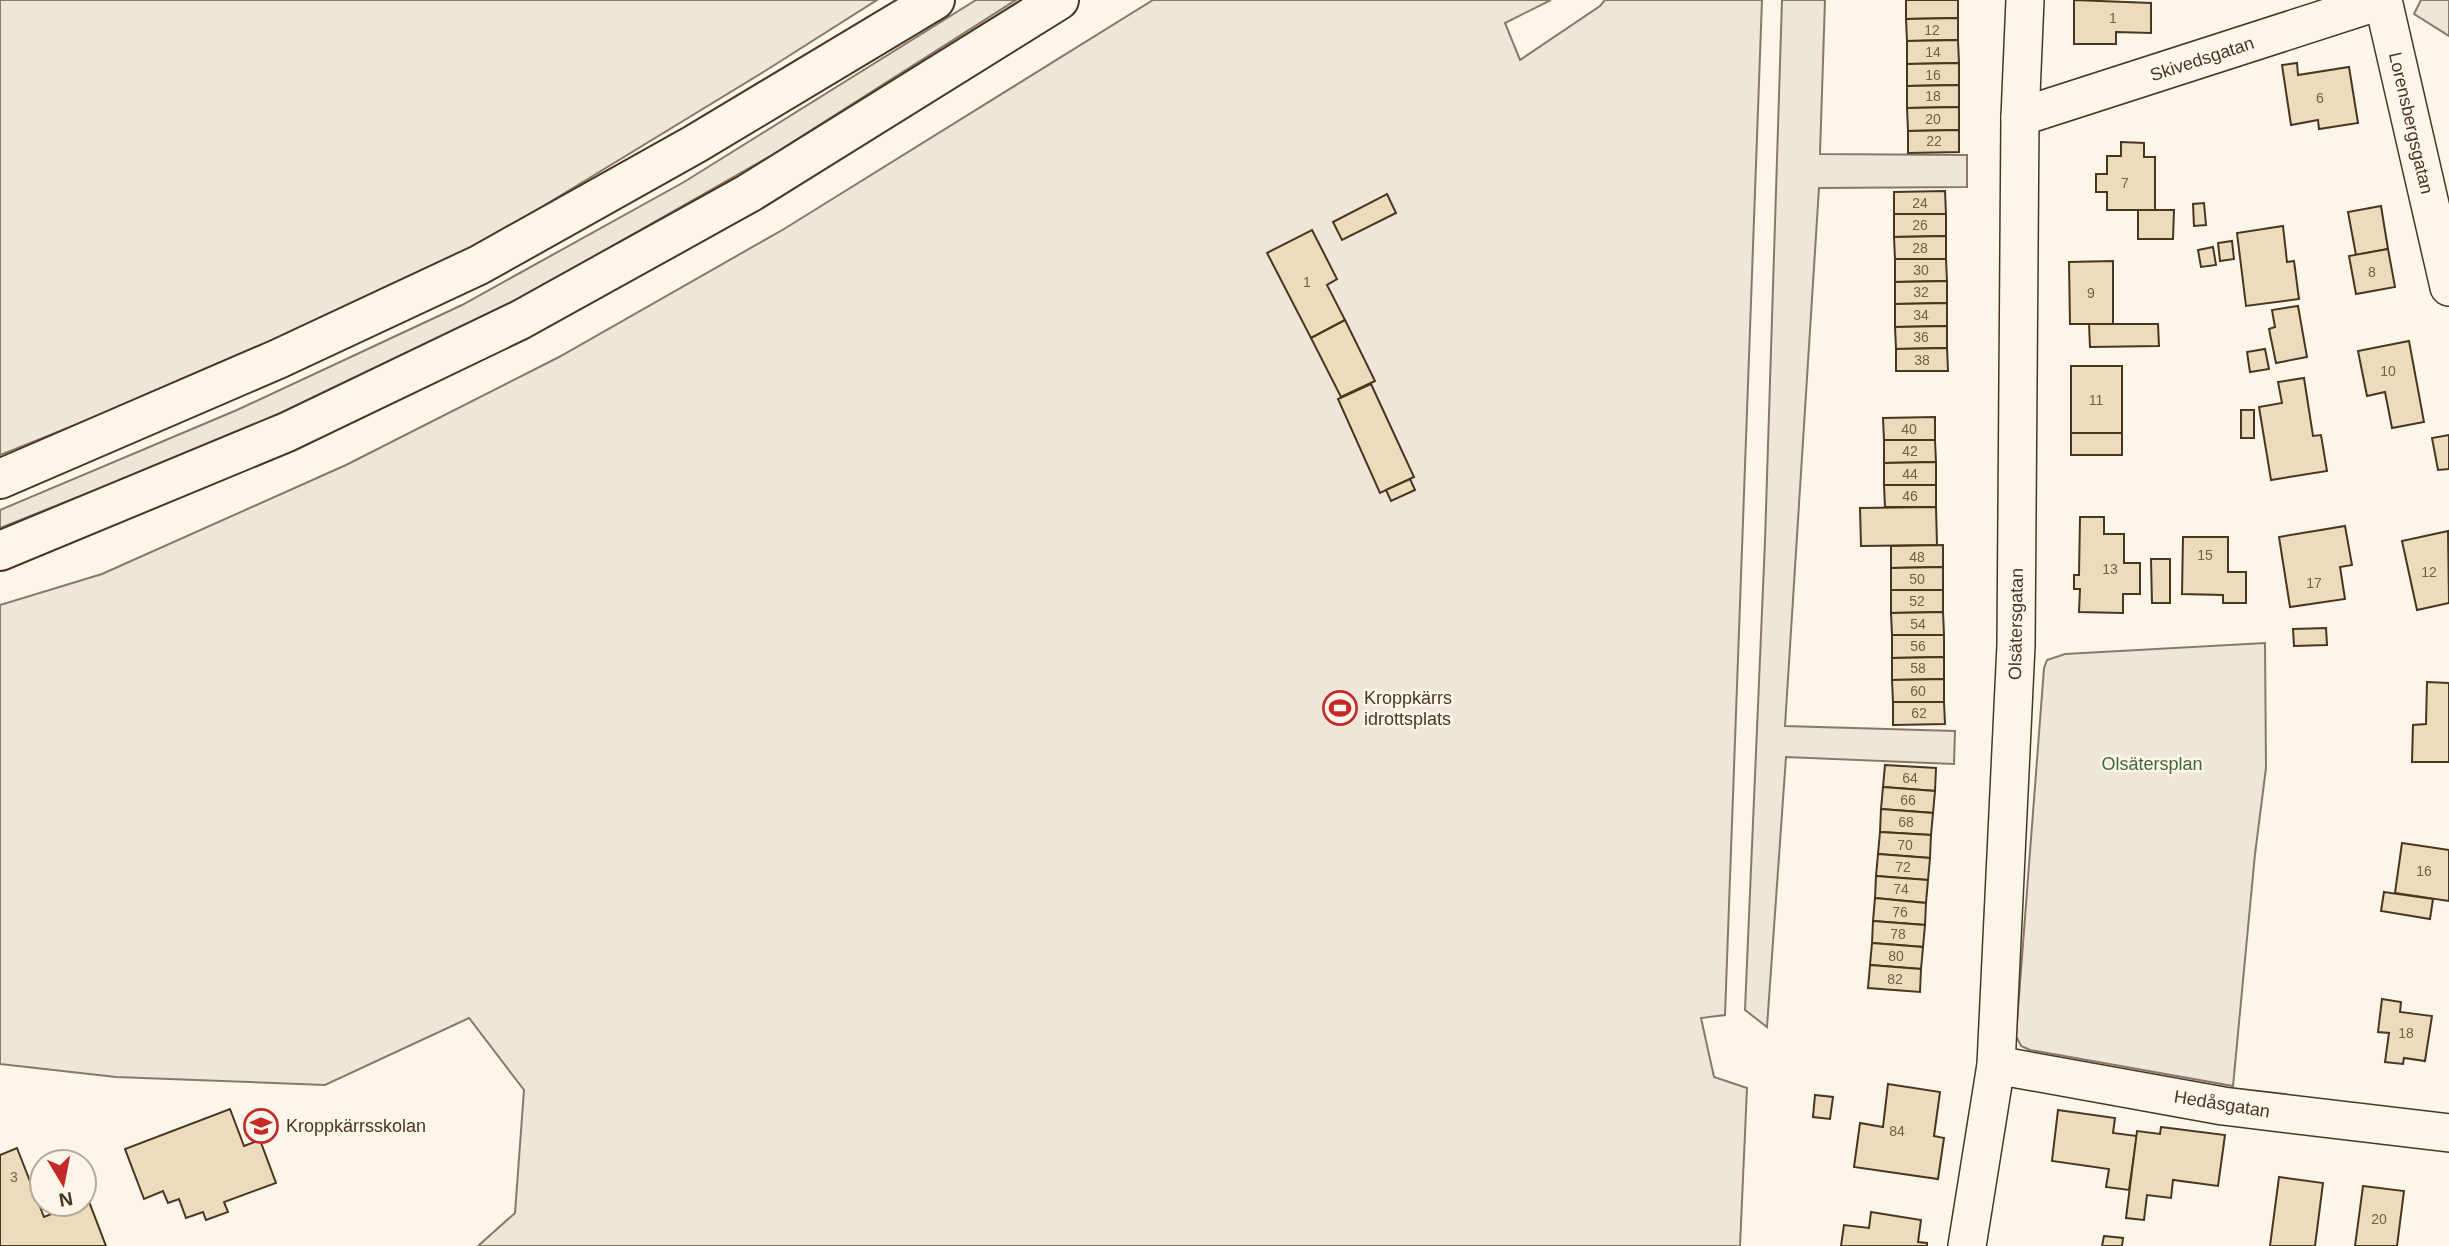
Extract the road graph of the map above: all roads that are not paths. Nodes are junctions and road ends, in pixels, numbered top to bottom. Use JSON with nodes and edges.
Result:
{"nodes":[{"id":1,"x":935,"y":0,"type":"edge"},
{"id":2,"x":1059,"y":0,"type":"edge"},
{"id":3,"x":2025,"y":0,"type":"edge"},
{"id":4,"x":2383,"y":0,"type":"edge"},
{"id":5,"x":2020,"y":117,"type":"junction"},
{"id":6,"x":2449,"y":287,"type":"edge"},
{"id":7,"x":0,"y":479,"type":"edge"},
{"id":8,"x":0,"y":551,"type":"edge"},
{"id":9,"x":1996,"y":1065,"type":"junction"},
{"id":10,"x":2449,"y":1133,"type":"edge"},
{"id":11,"x":1968,"y":1246,"type":"edge"}],
"edges":[{"from":1,"to":7,"type":"highway"},
{"from":2,"to":8,"type":"highway"},
{"from":3,"to":5,"type":"street","name":"Olsätersgatan"},
{"from":4,"to":5,"type":"street","name":"Skivedsgatan"},
{"from":4,"to":6,"type":"street","name":"Lorensbergsgatan"},
{"from":5,"to":9,"type":"street","name":"Olsätersgatan"},
{"from":9,"to":10,"type":"street","name":"Hedåsgatan"},
{"from":9,"to":11,"type":"street","name":"Olsätersgatan"}]}
